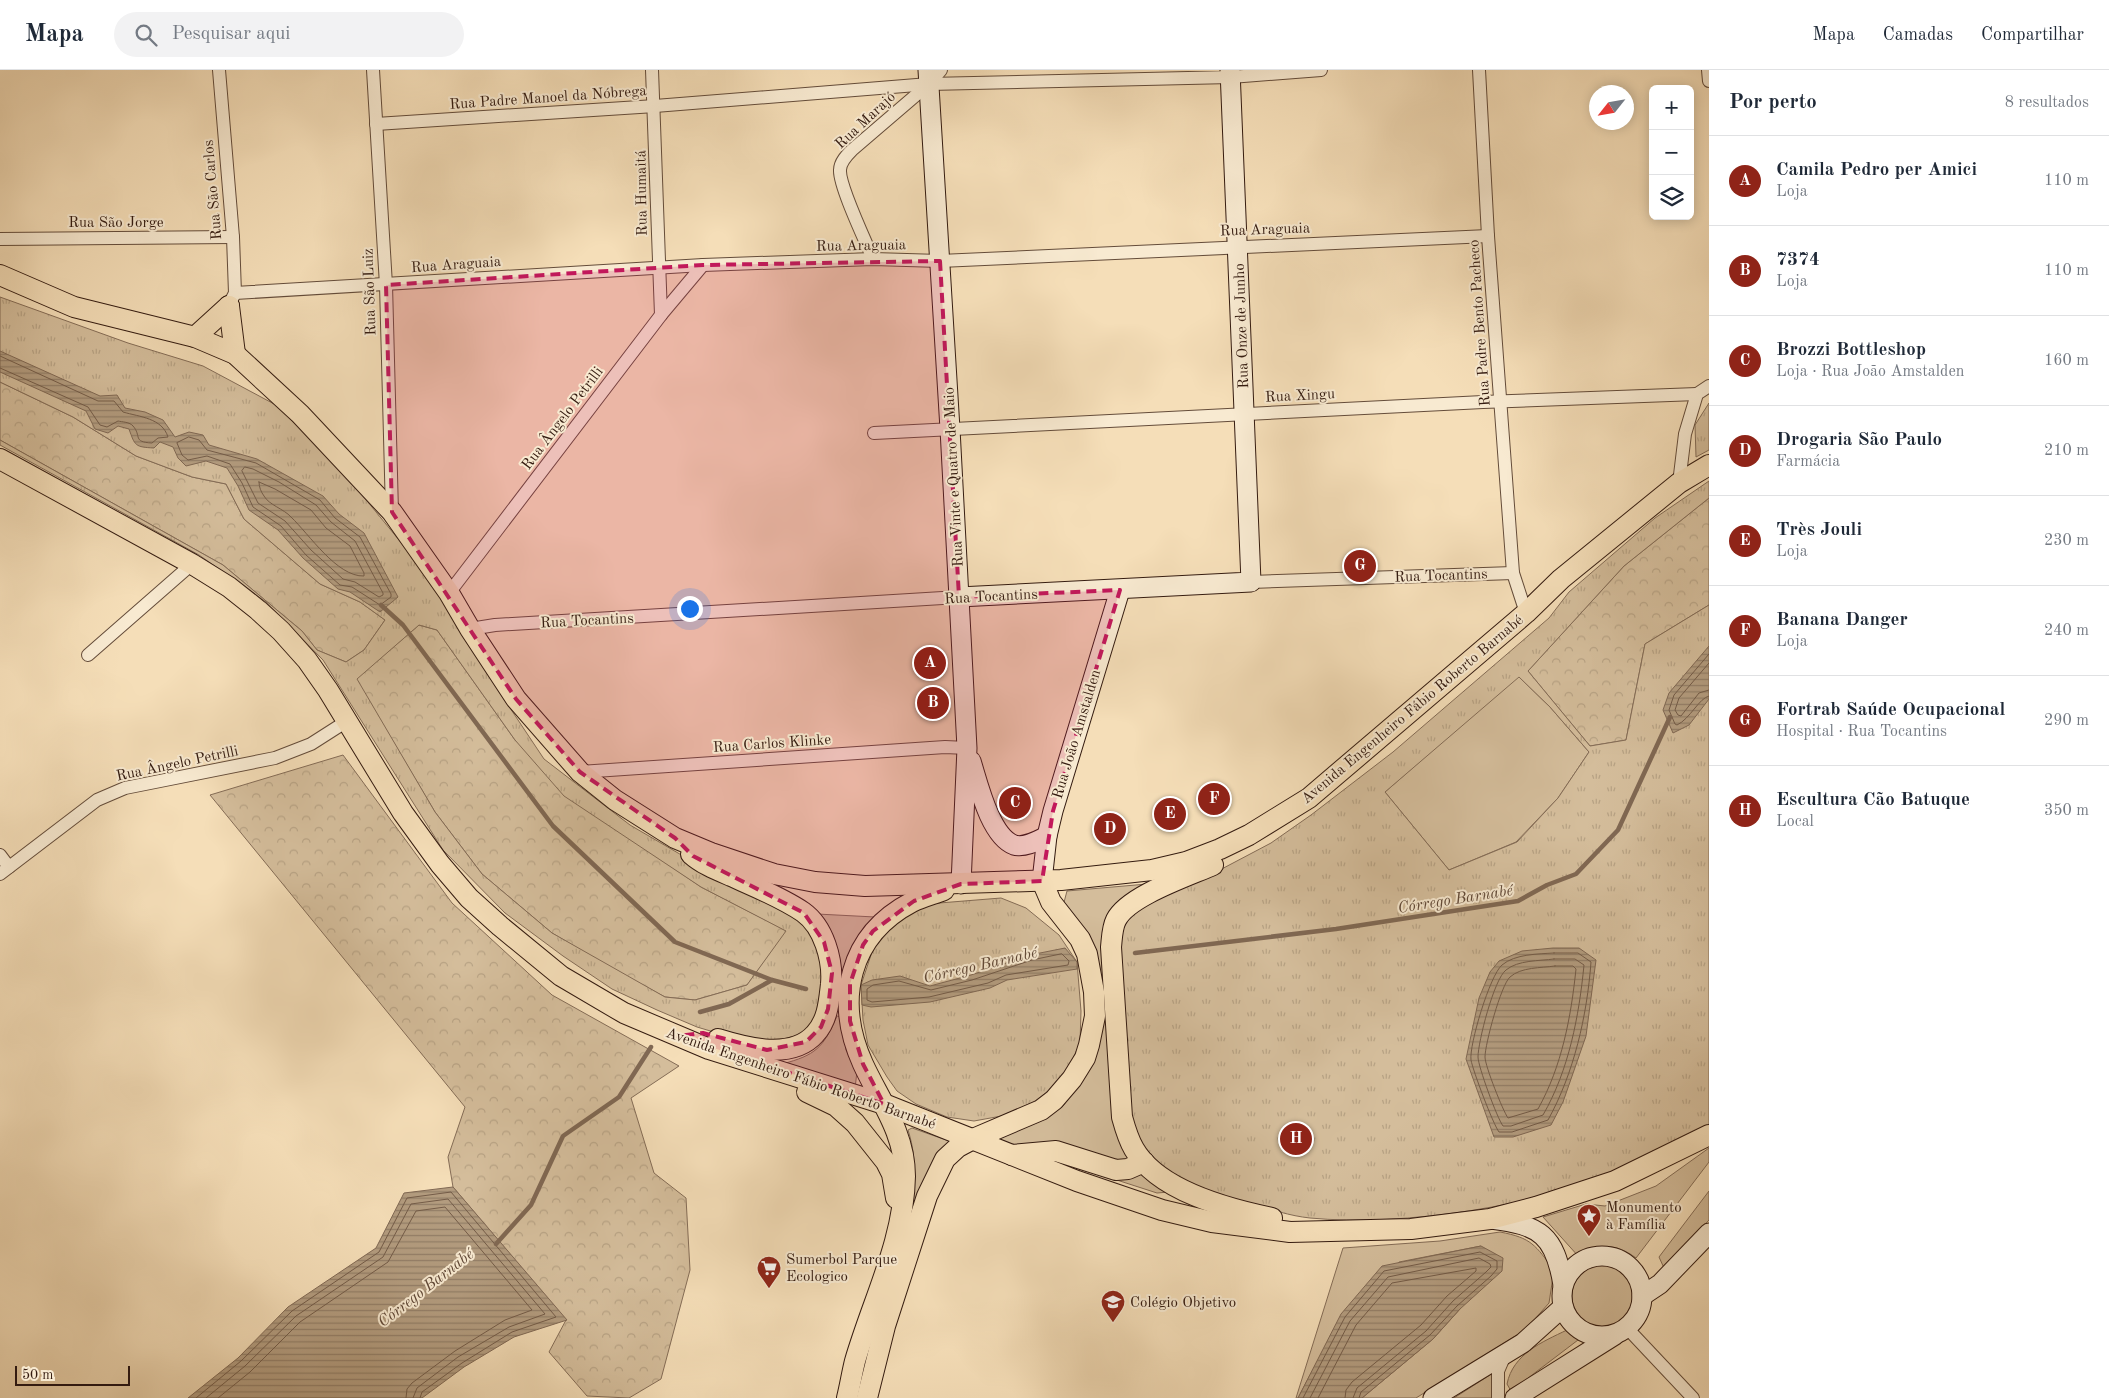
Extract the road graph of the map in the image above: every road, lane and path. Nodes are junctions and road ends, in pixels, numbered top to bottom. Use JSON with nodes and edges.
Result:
{"nodes":[{"id":1,"x":219,"y":70,"type":"edge"},
{"id":2,"x":373,"y":70,"type":"edge"},
{"id":3,"x":652,"y":70,"type":"edge"},
{"id":4,"x":1321,"y":70,"type":"edge"},
{"id":5,"x":1479,"y":70,"type":"edge"},
{"id":6,"x":1708,"y":70,"type":"edge"},
{"id":7,"x":1230,"y":73,"type":"edge"},
{"id":8,"x":933,"y":75,"type":"edge"},
{"id":9,"x":1709,"y":81,"type":"edge"},
{"id":10,"x":655,"y":106,"type":"junction"},
{"id":11,"x":376,"y":124,"type":"junction"},
{"id":12,"x":1488,"y":236,"type":"junction"},
{"id":13,"x":233,"y":237,"type":"junction"},
{"id":14,"x":0,"y":239,"type":"edge"},
{"id":15,"x":1238,"y":246,"type":"junction"},
{"id":16,"x":873,"y":260,"type":"junction"},
{"id":17,"x":940,"y":260,"type":"junction"},
{"id":18,"x":703,"y":265,"type":"junction"},
{"id":19,"x":658,"y":268,"type":"junction"},
{"id":20,"x":0,"y":275,"type":"edge"},
{"id":21,"x":386,"y":285,"type":"junction"},
{"id":22,"x":232,"y":299,"type":"junction"},
{"id":23,"x":661,"y":315,"type":"junction"},
{"id":24,"x":195,"y":337,"type":"junction"},
{"id":25,"x":235,"y":354,"type":"junction"},
{"id":26,"x":1709,"y":386,"type":"edge"},
{"id":27,"x":1697,"y":394,"type":"junction"},
{"id":28,"x":1501,"y":402,"type":"junction"},
{"id":29,"x":1243,"y":414,"type":"junction"},
{"id":30,"x":950,"y":429,"type":"junction"},
{"id":31,"x":874,"y":433,"type":"dead end"},
{"id":32,"x":0,"y":459,"type":"edge"},
{"id":33,"x":1709,"y":465,"type":"edge"},
{"id":34,"x":1679,"y":483,"type":"junction"},
{"id":35,"x":392,"y":512,"type":"junction"},
{"id":36,"x":192,"y":564,"type":"junction"},
{"id":37,"x":1513,"y":573,"type":"junction"},
{"id":38,"x":1251,"y":582,"type":"junction"},
{"id":39,"x":1120,"y":590,"type":"junction"},
{"id":40,"x":449,"y":593,"type":"junction"},
{"id":41,"x":959,"y":597,"type":"junction"},
{"id":42,"x":1526,"y":613,"type":"junction"},
{"id":43,"x":470,"y":629,"type":"junction"},
{"id":44,"x":88,"y":656,"type":"dead end"},
{"id":45,"x":347,"y":721,"type":"junction"},
{"id":46,"x":967,"y":748,"type":"junction"},
{"id":47,"x":580,"y":772,"type":"junction"},
{"id":48,"x":1318,"y":790,"type":"junction"},
{"id":49,"x":1047,"y":836,"type":"junction"},
{"id":50,"x":675,"y":838,"type":"junction"},
{"id":51,"x":0,"y":855,"type":"edge"},
{"id":52,"x":5,"y":870,"type":"edge"},
{"id":53,"x":1042,"y":881,"type":"junction"},
{"id":54,"x":961,"y":884,"type":"junction"},
{"id":55,"x":677,"y":1036,"type":"junction"},
{"id":56,"x":767,"y":1068,"type":"junction"},
{"id":57,"x":884,"y":1104,"type":"junction"},
{"id":58,"x":1709,"y":1134,"type":"edge"},
{"id":59,"x":973,"y":1139,"type":"junction"},
{"id":60,"x":878,"y":1151,"type":"junction"},
{"id":61,"x":1010,"y":1155,"type":"junction"},
{"id":62,"x":1144,"y":1162,"type":"junction"},
{"id":63,"x":1490,"y":1219,"type":"junction"},
{"id":64,"x":1356,"y":1231,"type":"junction"},
{"id":65,"x":1709,"y":1233,"type":"edge"},
{"id":66,"x":896,"y":1244,"type":"junction"},
{"id":67,"x":1563,"y":1285,"type":"junction"},
{"id":68,"x":1642,"y":1296,"type":"junction"},
{"id":69,"x":1563,"y":1307,"type":"junction"},
{"id":70,"x":1622,"y":1330,"type":"junction"},
{"id":71,"x":1505,"y":1356,"type":"junction"},
{"id":72,"x":847,"y":1398,"type":"edge"},
{"id":73,"x":867,"y":1398,"type":"edge"},
{"id":74,"x":1433,"y":1398,"type":"edge"},
{"id":75,"x":1498,"y":1398,"type":"edge"},
{"id":76,"x":1514,"y":1398,"type":"edge"},
{"id":77,"x":1693,"y":1398,"type":"edge"}],
"edges":[{"from":1,"to":13,"type":"street","name":"Rua São Carlos"},
{"from":2,"to":11,"type":"street","name":"Rua São Luiz"},
{"from":3,"to":10,"type":"street","name":"Rua Humaitá"},
{"from":4,"to":7,"type":"street","name":"Rua Padre Manoel da Nóbrega"},
{"from":5,"to":12,"type":"street","name":"Rua Padre Bento Pacheco"},
{"from":6,"to":9,"type":"street"},
{"from":7,"to":8,"type":"street","name":"Rua Padre Manoel da Nóbrega"},
{"from":7,"to":15,"type":"street","name":"Rua Onze de Junho"},
{"from":8,"to":10,"type":"street","name":"Rua Padre Manoel da Nóbrega"},
{"from":8,"to":16,"type":"street","name":"Rua Marajó"},
{"from":8,"to":17,"type":"street","name":"Rua Vinte e Quatro de Maio"},
{"from":10,"to":11,"type":"street","name":"Rua Padre Manoel da Nóbrega"},
{"from":10,"to":19,"type":"street","name":"Rua Humaitá"},
{"from":11,"to":21,"type":"street","name":"Rua São Luiz"},
{"from":12,"to":15,"type":"street","name":"Rua Araguaia"},
{"from":12,"to":28,"type":"street","name":"Rua Padre Bento Pacheco"},
{"from":13,"to":14,"type":"street","name":"Rua São Jorge"},
{"from":13,"to":22,"type":"street","name":"Rua São Carlos"},
{"from":15,"to":17,"type":"street","name":"Rua Araguaia"},
{"from":15,"to":29,"type":"street","name":"Rua Onze de Junho"},
{"from":16,"to":17,"type":"street","name":"Rua Araguaia"},
{"from":16,"to":18,"type":"street","name":"Rua Araguaia"},
{"from":17,"to":30,"type":"street","name":"Rua Vinte e Quatro de Maio"},
{"from":18,"to":19,"type":"street","name":"Rua Araguaia"},
{"from":18,"to":23,"type":"street","name":"Rua Ângelo Petrilli"},
{"from":19,"to":21,"type":"street","name":"Rua Araguaia"},
{"from":19,"to":23,"type":"street","name":"Rua Humaitá"},
{"from":20,"to":24,"type":"main road","name":"Avenida Engenheiro Fábio Roberto Barnabé"},
{"from":21,"to":22,"type":"street","name":"Rua Araguaia"},
{"from":21,"to":35,"type":"street","name":"Rua São Luiz"},
{"from":22,"to":24,"type":"main road"},
{"from":22,"to":25,"type":"main road"},
{"from":23,"to":40,"type":"street","name":"Rua Ângelo Petrilli"},
{"from":24,"to":25,"type":"main road","name":"Avenida Engenheiro Fábio Roberto Barnabé"},
{"from":25,"to":35,"type":"main road","name":"Avenida Engenheiro Fábio Roberto Barnabé"},
{"from":26,"to":27,"type":"street"},
{"from":27,"to":28,"type":"street","name":"Rua Xingu"},
{"from":27,"to":34,"type":"street"},
{"from":28,"to":29,"type":"street","name":"Rua Xingu"},
{"from":28,"to":37,"type":"street","name":"Rua Padre Bento Pacheco"},
{"from":29,"to":30,"type":"street","name":"Rua Xingu"},
{"from":29,"to":38,"type":"street","name":"Rua Onze de Junho"},
{"from":30,"to":31,"type":"street","name":"Rua Xingu"},
{"from":30,"to":41,"type":"street","name":"Rua Vinte e Quatro de Maio"},
{"from":32,"to":36,"type":"main road","name":"Avenida Engenheiro Fábio Roberto Barnabé"},
{"from":33,"to":34,"type":"main road","name":"Avenida Engenheiro Fábio Roberto Barnabé"},
{"from":34,"to":42,"type":"main road","name":"Avenida Engenheiro Fábio Roberto Barnabé"},
{"from":35,"to":40,"type":"main road","name":"Avenida Engenheiro Fábio Roberto Barnabé"},
{"from":36,"to":44,"type":"street"},
{"from":36,"to":45,"type":"main road","name":"Avenida Engenheiro Fábio Roberto Barnabé"},
{"from":37,"to":38,"type":"street","name":"Rua Tocantins"},
{"from":37,"to":42,"type":"street","name":"Rua Padre Bento Pacheco"},
{"from":38,"to":39,"type":"street","name":"Rua Tocantins"},
{"from":39,"to":41,"type":"street","name":"Rua Tocantins"},
{"from":39,"to":49,"type":"street","name":"Rua João Amstalden"},
{"from":40,"to":43,"type":"main road","name":"Avenida Engenheiro Fábio Roberto Barnabé"},
{"from":41,"to":43,"type":"street","name":"Rua Tocantins"},
{"from":41,"to":46,"type":"street","name":"Rua Vinte e Quatro de Maio"},
{"from":42,"to":48,"type":"main road","name":"Avenida Engenheiro Fábio Roberto Barnabé"},
{"from":43,"to":47,"type":"main road","name":"Avenida Engenheiro Fábio Roberto Barnabé"},
{"from":45,"to":52,"type":"street","name":"Rua Ângelo Petrilli"},
{"from":45,"to":55,"type":"main road","name":"Avenida Engenheiro Fábio Roberto Barnabé"},
{"from":46,"to":47,"type":"street","name":"Rua Carlos Klinke"},
{"from":46,"to":49,"type":"street"},
{"from":46,"to":54,"type":"street","name":"Rua Vinte e Quatro de Maio"},
{"from":47,"to":50,"type":"main road","name":"Avenida Engenheiro Fábio Roberto Barnabé"},
{"from":48,"to":53,"type":"main road","name":"Avenida Engenheiro Fábio Roberto Barnabé"},
{"from":48,"to":62,"type":"main road"},
{"from":49,"to":53,"type":"street","name":"Rua João Amstalden"},
{"from":50,"to":54,"type":"main road","name":"Avenida Engenheiro Fábio Roberto Barnabé"},
{"from":50,"to":55,"type":"main road"},
{"from":51,"to":52,"type":"street"},
{"from":53,"to":54,"type":"main road","name":"Avenida Engenheiro Fábio Roberto Barnabé"},
{"from":53,"to":59,"type":"main road"},
{"from":54,"to":57,"type":"main road"},
{"from":55,"to":56,"type":"main road","name":"Avenida Engenheiro Fábio Roberto Barnabé"},
{"from":56,"to":57,"type":"main road","name":"Avenida Engenheiro Fábio Roberto Barnabé"},
{"from":56,"to":60,"type":"main road"},
{"from":57,"to":59,"type":"main road","name":"Avenida Engenheiro Fábio Roberto Barnabé"},
{"from":57,"to":60,"type":"main road"},
{"from":57,"to":66,"type":"main road"},
{"from":58,"to":63,"type":"main road","name":"Avenida Engenheiro Fábio Roberto Barnabé"},
{"from":59,"to":61,"type":"main road","name":"Avenida Engenheiro Fábio Roberto Barnabé"},
{"from":59,"to":73,"type":"main road"},
{"from":60,"to":66,"type":"main road"},
{"from":61,"to":62,"type":"main road"},
{"from":61,"to":64,"type":"main road","name":"Avenida Engenheiro Fábio Roberto Barnabé"},
{"from":62,"to":64,"type":"main road"},
{"from":63,"to":64,"type":"main road","name":"Avenida Engenheiro Fábio Roberto Barnabé"},
{"from":63,"to":67,"type":"street"},
{"from":65,"to":68,"type":"street"},
{"from":66,"to":72,"type":"main road"},
{"from":67,"to":68,"type":"street"},
{"from":67,"to":69,"type":"street"},
{"from":68,"to":70,"type":"street"},
{"from":69,"to":70,"type":"street"},
{"from":69,"to":71,"type":"street"},
{"from":70,"to":76,"type":"street"},
{"from":70,"to":77,"type":"street"},
{"from":71,"to":74,"type":"street"},
{"from":71,"to":75,"type":"street"}]}
